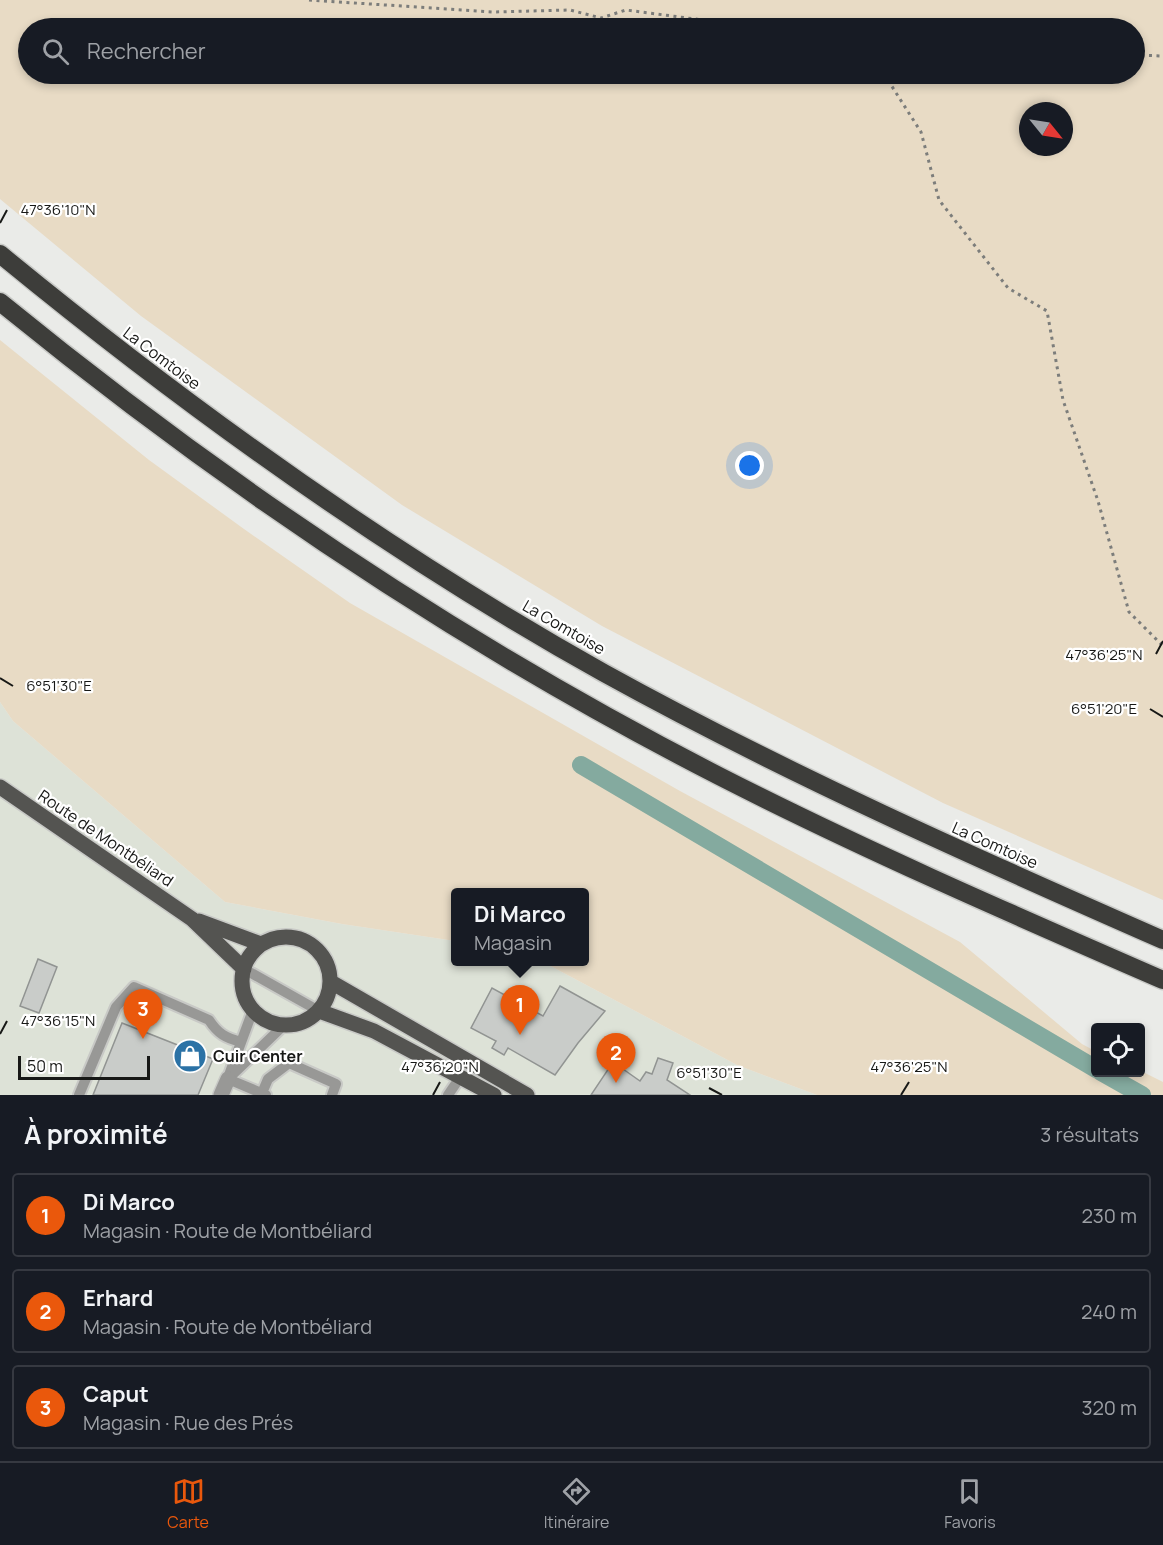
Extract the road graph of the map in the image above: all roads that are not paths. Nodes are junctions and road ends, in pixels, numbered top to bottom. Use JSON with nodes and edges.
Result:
{"nodes":[{"id":1,"x":0,"y":254,"type":"edge"},
{"id":2,"x":0,"y":302,"type":"edge"},
{"id":3,"x":0,"y":788,"type":"edge"},
{"id":4,"x":192,"y":919,"type":"junction"},
{"id":5,"x":1163,"y":940,"type":"edge"},
{"id":6,"x":261,"y":944,"type":"junction"},
{"id":7,"x":243,"y":969,"type":"junction"},
{"id":8,"x":1163,"y":980,"type":"edge"},
{"id":9,"x":331,"y":982,"type":"junction"},
{"id":10,"x":253,"y":1010,"type":"junction"},
{"id":11,"x":319,"y":1011,"type":"junction"},
{"id":12,"x":284,"y":1025,"type":"junction"},
{"id":13,"x":241,"y":1042,"type":"junction"},
{"id":14,"x":461,"y":1076,"type":"junction"},
{"id":15,"x":228,"y":1079,"type":"junction"},
{"id":16,"x":264,"y":1094,"type":"edge"},
{"id":17,"x":79,"y":1095,"type":"edge"},
{"id":18,"x":221,"y":1095,"type":"edge"},
{"id":19,"x":332,"y":1095,"type":"edge"},
{"id":20,"x":448,"y":1095,"type":"edge"},
{"id":21,"x":494,"y":1095,"type":"edge"},
{"id":22,"x":527,"y":1095,"type":"edge"}],
"edges":[{"from":1,"to":5,"type":"highway","name":"La Comtoise"},
{"from":2,"to":8,"type":"highway"},
{"from":3,"to":4,"type":"main road","name":"Route de Montbéliard"},
{"from":4,"to":6,"type":"main road","name":"Route de Montbéliard"},
{"from":4,"to":7,"type":"main road","name":"Route de Montbéliard"},
{"from":6,"to":7,"type":"main road"},
{"from":6,"to":9,"type":"main road"},
{"from":7,"to":10,"type":"main road"},
{"from":7,"to":11,"type":"lane"},
{"from":9,"to":11,"type":"main road"},
{"from":9,"to":22,"type":"main road"},
{"from":10,"to":12,"type":"main road"},
{"from":10,"to":13,"type":"lane"},
{"from":11,"to":12,"type":"main road"},
{"from":11,"to":14,"type":"main road"},
{"from":12,"to":15,"type":"lane"},
{"from":13,"to":15,"type":"lane"},
{"from":13,"to":17,"type":"lane"},
{"from":14,"to":20,"type":"lane"},
{"from":14,"to":21,"type":"main road"},
{"from":15,"to":16,"type":"lane"},
{"from":15,"to":18,"type":"street"},
{"from":16,"to":19,"type":"lane"}]}
